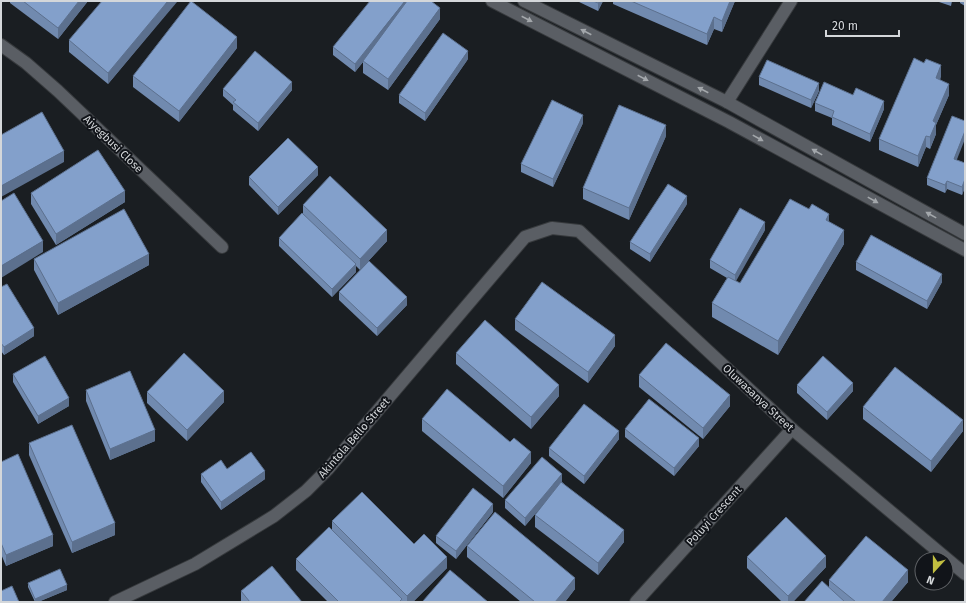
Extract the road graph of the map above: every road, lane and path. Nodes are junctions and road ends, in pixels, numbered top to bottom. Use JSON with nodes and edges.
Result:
{"nodes":[{"id":1,"x":492,"y":1,"type":"edge"},
{"id":2,"x":524,"y":1,"type":"edge"},
{"id":3,"x":791,"y":1,"type":"edge"},
{"id":4,"x":1,"y":45,"type":"edge"},
{"id":5,"x":727,"y":102,"type":"junction"},
{"id":6,"x":552,"y":228,"type":"joint"},
{"id":7,"x":965,"y":234,"type":"edge"},
{"id":8,"x":222,"y":247,"type":"dead end"},
{"id":9,"x":965,"y":250,"type":"edge"},
{"id":10,"x":792,"y":429,"type":"junction"},
{"id":11,"x":965,"y":574,"type":"edge"},
{"id":12,"x":114,"y":602,"type":"edge"},
{"id":13,"x":636,"y":602,"type":"edge"}],
"edges":[{"from":1,"to":9,"type":"street","one_way":true},
{"from":5,"to":2,"type":"street","one_way":true},
{"from":3,"to":5,"type":"street"},
{"from":4,"to":8,"type":"street","name":"Aiyegbusi Close"},
{"from":7,"to":5,"type":"street","one_way":true},
{"from":6,"to":10,"type":"street","name":"Oluwasanya Street"},
{"from":6,"to":12,"type":"street","name":"Akintola Bello Street"},
{"from":10,"to":11,"type":"street","name":"Oluwasanya Street"},
{"from":10,"to":13,"type":"street","name":"Poluyi Crescent"}]}
